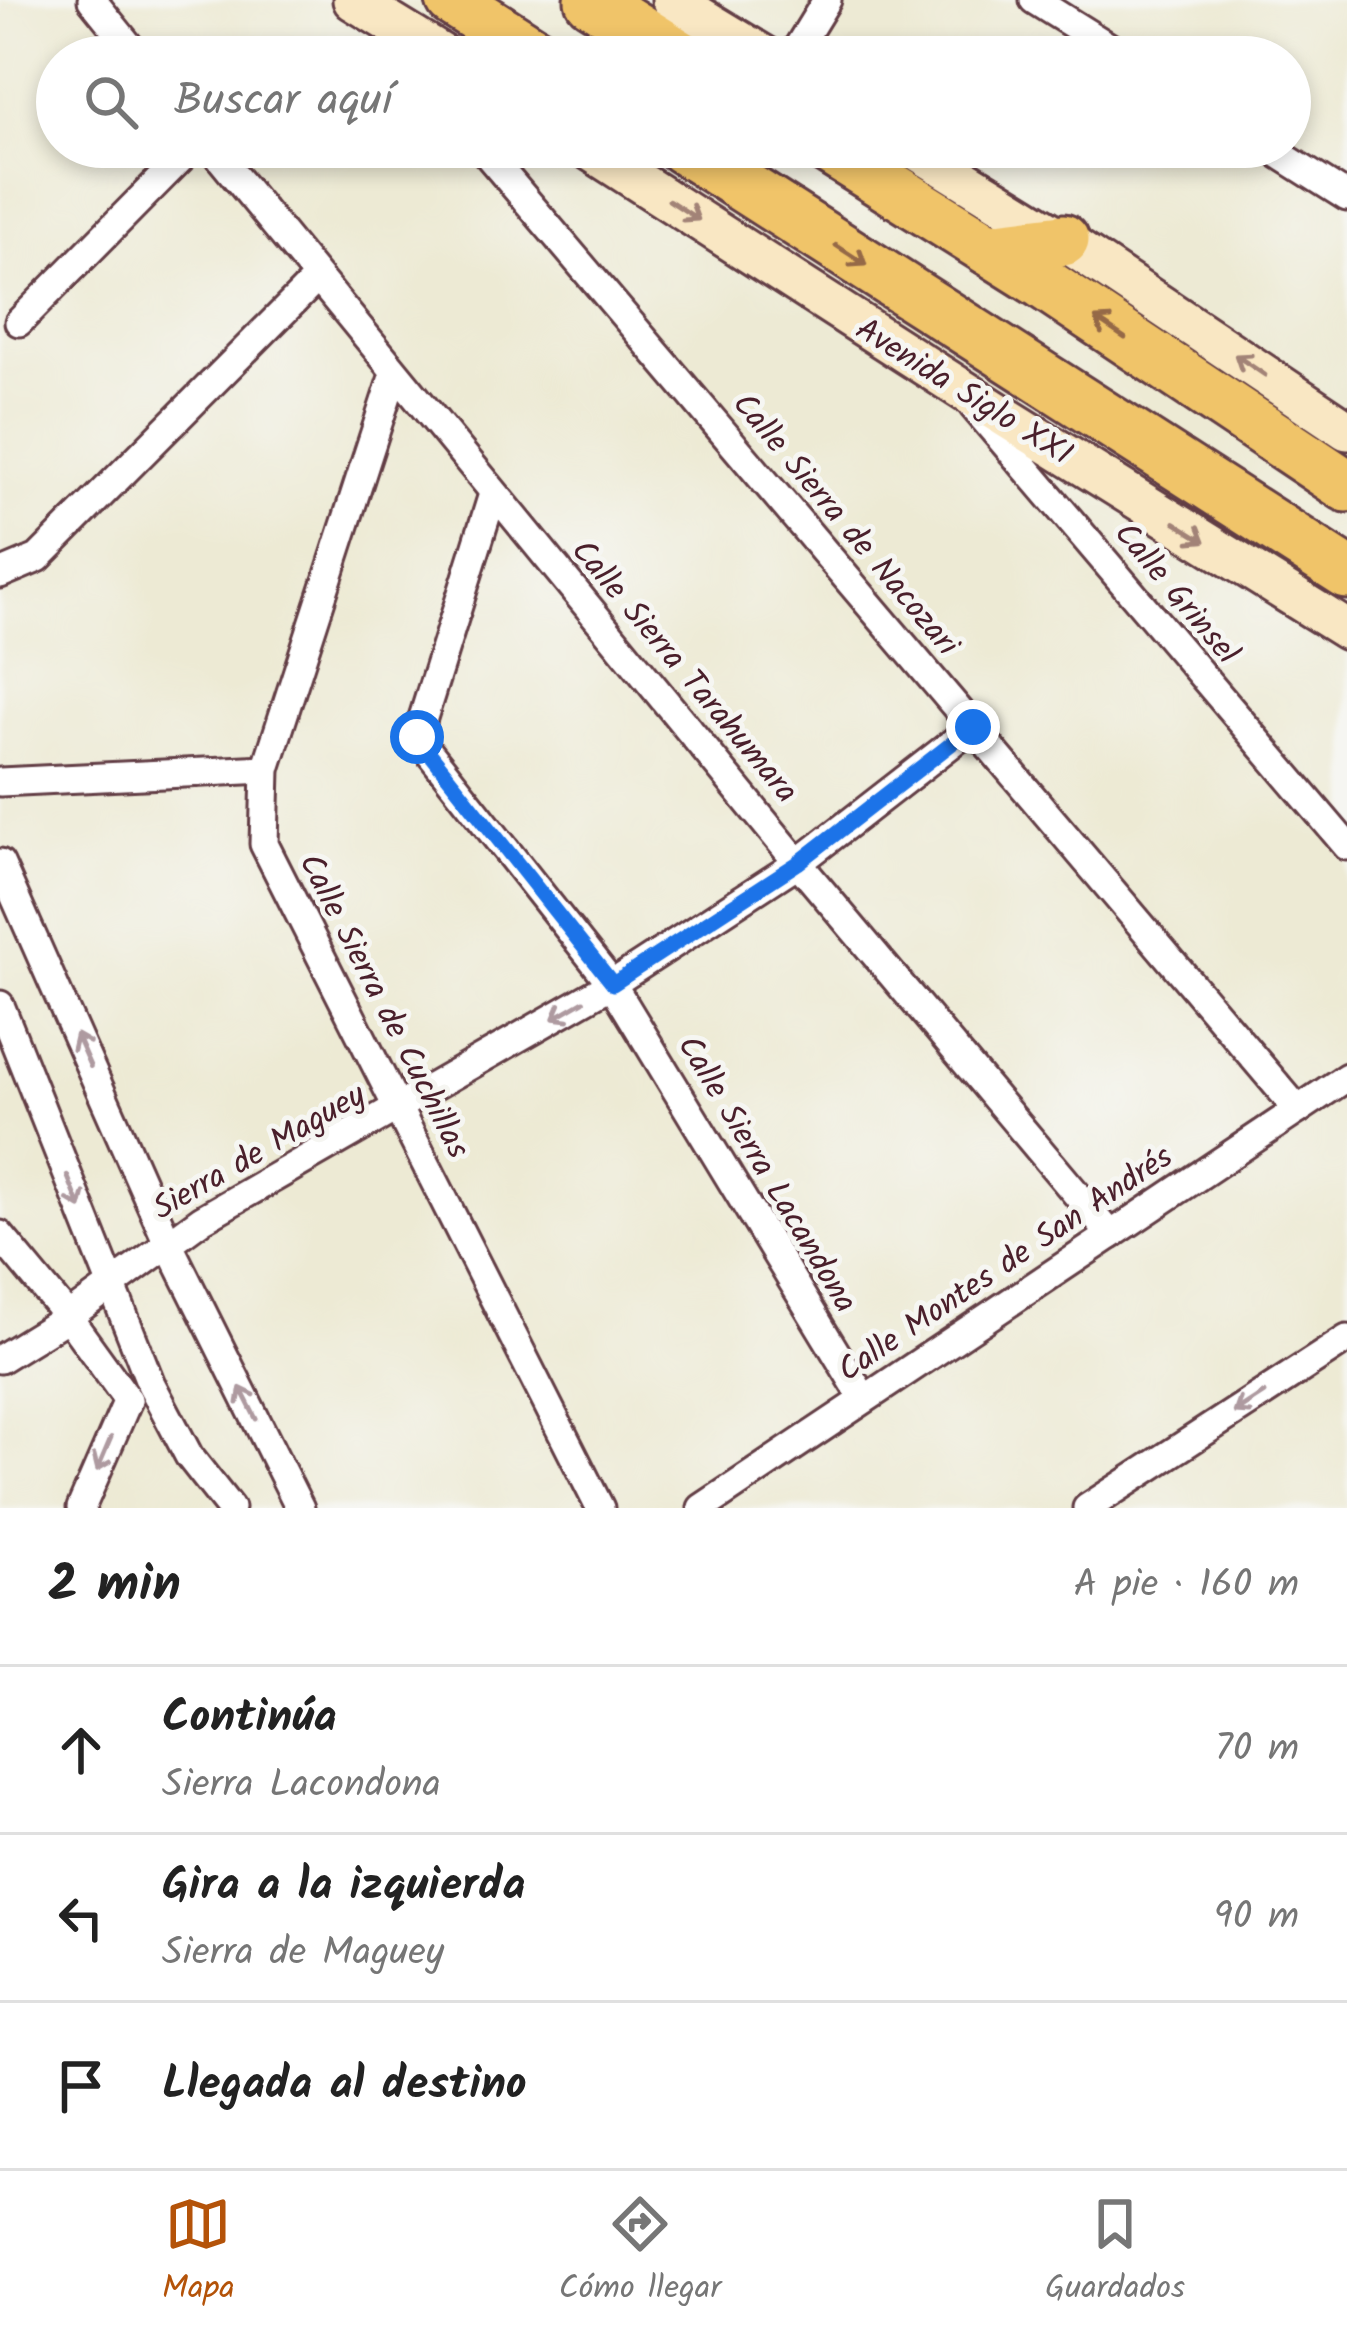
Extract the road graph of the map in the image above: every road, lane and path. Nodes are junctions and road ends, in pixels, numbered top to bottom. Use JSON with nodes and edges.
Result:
{"nodes":[{"id":1,"x":92,"y":0,"type":"edge"},
{"id":2,"x":452,"y":0,"type":"edge"},
{"id":3,"x":591,"y":0,"type":"edge"},
{"id":4,"x":672,"y":0,"type":"edge"},
{"id":5,"x":827,"y":0,"type":"edge"},
{"id":6,"x":1034,"y":0,"type":"edge"},
{"id":7,"x":357,"y":3,"type":"edge"},
{"id":8,"x":121,"y":36,"type":"edge"},
{"id":9,"x":386,"y":36,"type":"edge"},
{"id":10,"x":411,"y":36,"type":"edge"},
{"id":11,"x":508,"y":36,"type":"edge"},
{"id":12,"x":648,"y":36,"type":"edge"},
{"id":13,"x":731,"y":36,"type":"edge"},
{"id":14,"x":805,"y":36,"type":"edge"},
{"id":15,"x":1091,"y":36,"type":"edge"},
{"id":16,"x":171,"y":168,"type":"edge"},
{"id":17,"x":228,"y":168,"type":"edge"},
{"id":18,"x":499,"y":168,"type":"edge"},
{"id":19,"x":618,"y":168,"type":"edge"},
{"id":20,"x":714,"y":168,"type":"edge"},
{"id":21,"x":860,"y":168,"type":"edge"},
{"id":22,"x":946,"y":168,"type":"edge"},
{"id":23,"x":1302,"y":168,"type":"edge"},
{"id":24,"x":1347,"y":196,"type":"edge"},
{"id":25,"x":1063,"y":240,"type":"junction"},
{"id":26,"x":989,"y":249,"type":"junction"},
{"id":27,"x":316,"y":279,"type":"junction"},
{"id":28,"x":19,"y":322,"type":"dead end"},
{"id":29,"x":394,"y":374,"type":"junction"},
{"id":30,"x":954,"y":385,"type":"junction"},
{"id":31,"x":1347,"y":430,"type":"edge"},
{"id":32,"x":1347,"y":486,"type":"edge"},
{"id":33,"x":494,"y":494,"type":"junction"},
{"id":34,"x":0,"y":574,"type":"edge"},
{"id":35,"x":1335,"y":575,"type":"edge"},
{"id":36,"x":1347,"y":630,"type":"edge"},
{"id":37,"x":973,"y":727,"type":"junction"},
{"id":38,"x":266,"y":769,"type":"junction"},
{"id":39,"x":0,"y":782,"type":"edge"},
{"id":40,"x":1347,"y":846,"type":"edge"},
{"id":41,"x":0,"y":862,"type":"edge"},
{"id":42,"x":798,"y":863,"type":"junction"},
{"id":43,"x":613,"y":984,"type":"junction"},
{"id":44,"x":0,"y":1005,"type":"edge"},
{"id":45,"x":1347,"y":1077,"type":"edge"},
{"id":46,"x":399,"y":1109,"type":"junction"},
{"id":47,"x":1298,"y":1110,"type":"junction"},
{"id":48,"x":0,"y":1235,"type":"edge"},
{"id":49,"x":1111,"y":1235,"type":"junction"},
{"id":50,"x":168,"y":1244,"type":"junction"},
{"id":51,"x":110,"y":1285,"type":"junction"},
{"id":52,"x":68,"y":1317,"type":"junction"},
{"id":53,"x":1347,"y":1339,"type":"edge"},
{"id":54,"x":0,"y":1359,"type":"edge"},
{"id":55,"x":139,"y":1392,"type":"junction"},
{"id":56,"x":864,"y":1399,"type":"junction"},
{"id":57,"x":81,"y":1508,"type":"edge"},
{"id":58,"x":230,"y":1508,"type":"edge"},
{"id":59,"x":300,"y":1508,"type":"edge"},
{"id":60,"x":600,"y":1508,"type":"edge"},
{"id":61,"x":702,"y":1508,"type":"edge"},
{"id":62,"x":1087,"y":1508,"type":"edge"}],
"edges":[{"from":1,"to":8,"type":"street"},
{"from":2,"to":11,"type":"highway"},
{"from":3,"to":12,"type":"highway"},
{"from":4,"to":13,"type":"street"},
{"from":5,"to":14,"type":"street"},
{"from":6,"to":15,"type":"street"},
{"from":7,"to":9,"type":"street"},
{"from":7,"to":10,"type":"street"},
{"from":16,"to":28,"type":"street"},
{"from":17,"to":27,"type":"street","name":"Calle Sierra Tarahumara"},
{"from":18,"to":37,"type":"street","name":"Calle Sierra de Nacozari"},
{"from":19,"to":30,"type":"street","name":"Avenida Siglo XXI","one_way":true},
{"from":20,"to":35,"type":"highway","name":"Avenida Siglo XXI","one_way":true},
{"from":21,"to":26,"type":"highway"},
{"from":22,"to":25,"type":"street"},
{"from":23,"to":24,"type":"street"},
{"from":25,"to":26,"type":"highway"},
{"from":31,"to":25,"type":"street","one_way":true},
{"from":32,"to":26,"type":"highway","one_way":true},
{"from":27,"to":29,"type":"street","name":"Calle Sierra Tarahumara"},
{"from":27,"to":34,"type":"street"},
{"from":29,"to":33,"type":"street","name":"Calle Sierra Tarahumara"},
{"from":29,"to":38,"type":"street","name":"Calle Sierra de Cuchillas"},
{"from":30,"to":35,"type":"street","name":"Avenida Siglo XXI","one_way":true},
{"from":30,"to":40,"type":"street","name":"Calle Grinsel"},
{"from":33,"to":42,"type":"street","name":"Calle Sierra Tarahumara"},
{"from":33,"to":43,"type":"street","name":"Calle Sierra Lacandona"},
{"from":35,"to":36,"type":"street","name":"Avenida Siglo XXI"},
{"from":37,"to":42,"type":"street","name":"Sierra de Maguey"},
{"from":37,"to":47,"type":"street","name":"Calle Sierra de Nacozari"},
{"from":38,"to":39,"type":"street"},
{"from":38,"to":46,"type":"street","name":"Calle Sierra de Cuchillas"},
{"from":50,"to":41,"type":"street","one_way":true},
{"from":42,"to":43,"type":"street","name":"Sierra de Maguey"},
{"from":42,"to":49,"type":"street","name":"Calle Sierra Tarahumara"},
{"from":43,"to":46,"type":"street","name":"Sierra de Maguey","one_way":true},
{"from":43,"to":56,"type":"street","name":"Calle Sierra Lacandona"},
{"from":44,"to":51,"type":"street","one_way":true},
{"from":45,"to":47,"type":"street","name":"Calle Montes de San Andrés"},
{"from":46,"to":50,"type":"street","name":"Sierra de Maguey"},
{"from":46,"to":60,"type":"street","name":"Calle Sierra de Cuchillas"},
{"from":47,"to":49,"type":"street","name":"Calle Montes de San Andrés"},
{"from":48,"to":52,"type":"street"},
{"from":49,"to":56,"type":"street","name":"Calle Montes de San Andrés"},
{"from":50,"to":51,"type":"street","name":"Sierra de Maguey"},
{"from":59,"to":50,"type":"street","one_way":true},
{"from":51,"to":52,"type":"street","name":"Sierra de Maguey"},
{"from":51,"to":55,"type":"street"},
{"from":52,"to":54,"type":"street","name":"Sierra de Maguey"},
{"from":52,"to":55,"type":"street"},
{"from":53,"to":62,"type":"street","one_way":true},
{"from":55,"to":57,"type":"street","one_way":true},
{"from":55,"to":58,"type":"street"},
{"from":56,"to":61,"type":"street","name":"Calle Montes de San Andrés"}]}
